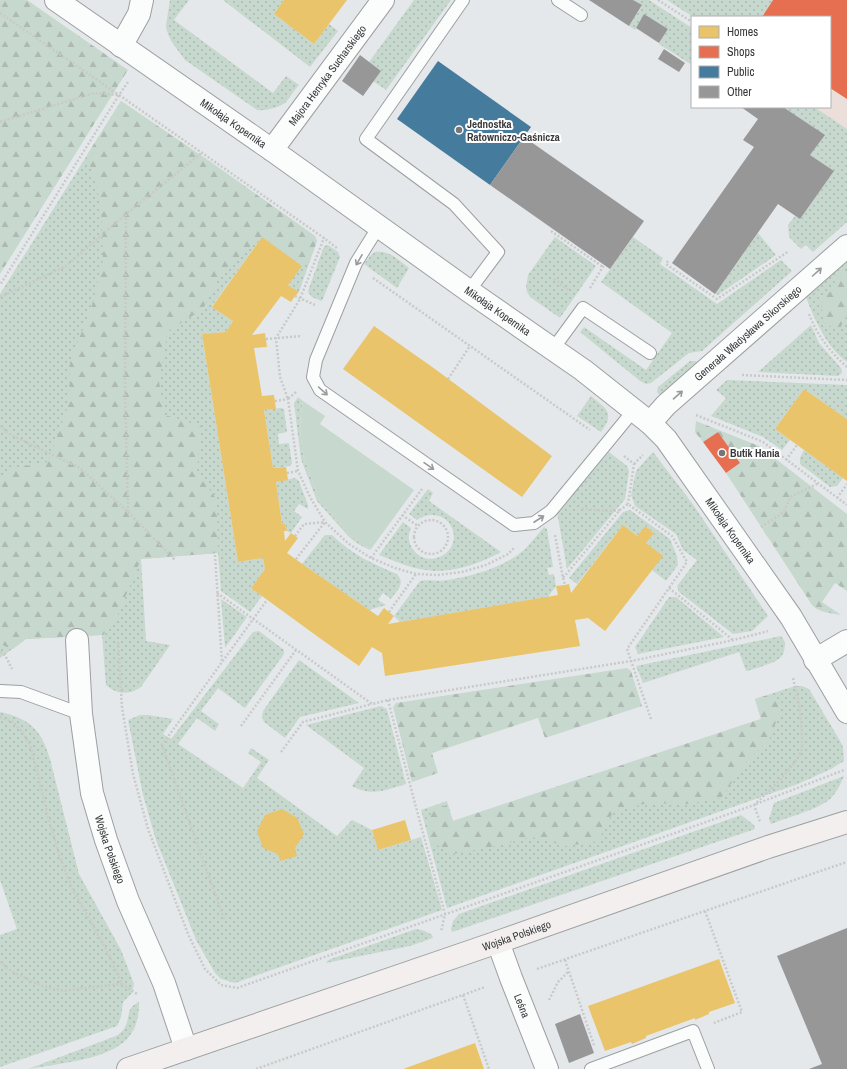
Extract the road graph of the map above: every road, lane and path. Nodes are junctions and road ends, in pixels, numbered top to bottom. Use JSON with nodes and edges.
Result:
{"nodes":[{"id":1,"x":56,"y":0,"type":"edge"},
{"id":2,"x":142,"y":0,"type":"edge"},
{"id":3,"x":383,"y":0,"type":"edge"},
{"id":4,"x":463,"y":0,"type":"edge"},
{"id":5,"x":558,"y":0,"type":"edge"},
{"id":6,"x":658,"y":0,"type":"edge"},
{"id":7,"x":0,"y":13,"type":"edge"},
{"id":8,"x":581,"y":15,"type":"dead end"},
{"id":9,"x":691,"y":21,"type":"edge"},
{"id":10,"x":121,"y":46,"type":"junction"},
{"id":11,"x":142,"y":60,"type":"junction"},
{"id":12,"x":119,"y":95,"type":"junction"},
{"id":13,"x":0,"y":122,"type":"edge"},
{"id":14,"x":272,"y":150,"type":"junction"},
{"id":15,"x":203,"y":152,"type":"junction"},
{"id":16,"x":126,"y":214,"type":"junction"},
{"id":17,"x":379,"y":226,"type":"junction"},
{"id":18,"x":551,"y":231,"type":"dead end"},
{"id":19,"x":324,"y":238,"type":"junction"},
{"id":20,"x":847,"y":246,"type":"edge"},
{"id":21,"x":789,"y":251,"type":"dead end"},
{"id":22,"x":668,"y":261,"type":"dead end"},
{"id":23,"x":356,"y":263,"type":"junction"},
{"id":24,"x":603,"y":267,"type":"dead end"},
{"id":25,"x":0,"y":285,"type":"edge"},
{"id":26,"x":799,"y":288,"type":"junction"},
{"id":27,"x":470,"y":291,"type":"junction"},
{"id":28,"x":0,"y":297,"type":"edge"},
{"id":29,"x":470,"y":346,"type":"junction"},
{"id":30,"x":553,"y":349,"type":"junction"},
{"id":31,"x":650,"y":353,"type":"dead end"},
{"id":32,"x":847,"y":367,"type":"edge"},
{"id":33,"x":739,"y":375,"type":"dead end"},
{"id":34,"x":313,"y":377,"type":"junction"},
{"id":35,"x":448,"y":379,"type":"dead end"},
{"id":36,"x":847,"y":380,"type":"edge"},
{"id":37,"x":288,"y":399,"type":"junction"},
{"id":38,"x":275,"y":401,"type":"dead end"},
{"id":39,"x":692,"y":414,"type":"dead end"},
{"id":40,"x":642,"y":417,"type":"junction"},
{"id":41,"x":0,"y":426,"type":"edge"},
{"id":42,"x":608,"y":443,"type":"junction"},
{"id":43,"x":797,"y":445,"type":"dead end"},
{"id":44,"x":644,"y":454,"type":"dead end"},
{"id":45,"x":786,"y":460,"type":"junction"},
{"id":46,"x":634,"y":464,"type":"junction"},
{"id":47,"x":435,"y":470,"type":"junction"},
{"id":48,"x":298,"y":471,"type":"junction"},
{"id":49,"x":287,"y":473,"type":"dead end"},
{"id":50,"x":818,"y":484,"type":"junction"},
{"id":51,"x":847,"y":484,"type":"edge"},
{"id":52,"x":837,"y":498,"type":"junction"},
{"id":53,"x":628,"y":504,"type":"junction"},
{"id":54,"x":847,"y":505,"type":"edge"},
{"id":55,"x":620,"y":510,"type":"junction"},
{"id":56,"x":551,"y":511,"type":"junction"},
{"id":57,"x":128,"y":512,"type":"junction"},
{"id":58,"x":402,"y":515,"type":"junction"},
{"id":59,"x":325,"y":522,"type":"junction"},
{"id":60,"x":534,"y":523,"type":"junction"},
{"id":61,"x":418,"y":526,"type":"junction"},
{"id":62,"x":757,"y":530,"type":"dead end"},
{"id":63,"x":295,"y":536,"type":"dead end"},
{"id":64,"x":215,"y":556,"type":"dead end"},
{"id":65,"x":372,"y":558,"type":"junction"},
{"id":66,"x":175,"y":560,"type":"dead end"},
{"id":67,"x":296,"y":560,"type":"dead end"},
{"id":68,"x":416,"y":574,"type":"junction"},
{"id":69,"x":563,"y":578,"type":"junction"},
{"id":70,"x":565,"y":585,"type":"dead end"},
{"id":71,"x":669,"y":588,"type":"junction"},
{"id":72,"x":217,"y":593,"type":"junction"},
{"id":73,"x":267,"y":600,"type":"dead end"},
{"id":74,"x":389,"y":612,"type":"dead end"},
{"id":75,"x":253,"y":618,"type":"junction"},
{"id":76,"x":772,"y":630,"type":"dead end"},
{"id":77,"x":77,"y":640,"type":"dead end"},
{"id":78,"x":734,"y":640,"type":"junction"},
{"id":79,"x":847,"y":641,"type":"edge"},
{"id":80,"x":118,"y":642,"type":"dead end"},
{"id":81,"x":296,"y":650,"type":"junction"},
{"id":82,"x":815,"y":660,"type":"junction"},
{"id":83,"x":631,"y":661,"type":"junction"},
{"id":84,"x":222,"y":662,"type":"junction"},
{"id":85,"x":792,"y":672,"type":"dead end"},
{"id":86,"x":0,"y":691,"type":"edge"},
{"id":87,"x":388,"y":700,"type":"junction"},
{"id":88,"x":372,"y":704,"type":"junction"},
{"id":89,"x":847,"y":712,"type":"edge"},
{"id":90,"x":81,"y":714,"type":"junction"},
{"id":91,"x":0,"y":717,"type":"edge"},
{"id":92,"x":651,"y":719,"type":"dead end"},
{"id":93,"x":241,"y":726,"type":"dead end"},
{"id":94,"x":281,"y":752,"type":"dead end"},
{"id":95,"x":844,"y":770,"type":"dead end"},
{"id":96,"x":754,"y":805,"type":"junction"},
{"id":97,"x":847,"y":822,"type":"edge"},
{"id":98,"x":761,"y":825,"type":"dead end"},
{"id":99,"x":847,"y":862,"type":"edge"},
{"id":100,"x":705,"y":911,"type":"junction"},
{"id":101,"x":445,"y":914,"type":"junction"},
{"id":102,"x":224,"y":919,"type":"dead end"},
{"id":103,"x":441,"y":932,"type":"dead end"},
{"id":104,"x":498,"y":942,"type":"junction"},
{"id":105,"x":565,"y":960,"type":"junction"},
{"id":106,"x":0,"y":962,"type":"edge"},
{"id":107,"x":531,"y":972,"type":"dead end"},
{"id":108,"x":122,"y":984,"type":"junction"},
{"id":109,"x":485,"y":987,"type":"dead end"},
{"id":110,"x":137,"y":994,"type":"dead end"},
{"id":111,"x":463,"y":995,"type":"junction"},
{"id":112,"x":693,"y":1031,"type":"junction"},
{"id":113,"x":186,"y":1048,"type":"junction"},
{"id":114,"x":594,"y":1068,"type":"edge"},
{"id":115,"x":128,"y":1069,"type":"edge"},
{"id":116,"x":256,"y":1069,"type":"edge"},
{"id":117,"x":489,"y":1069,"type":"edge"},
{"id":118,"x":547,"y":1069,"type":"edge"},
{"id":119,"x":708,"y":1069,"type":"edge"}],
"edges":[{"from":1,"to":10,"type":"street","name":"Mikołaja Kopernika"},
{"from":2,"to":10,"type":"street"},
{"from":3,"to":14,"type":"street","name":"Majora Henryka Sucharskiego"},
{"from":4,"to":27,"type":"lane"},
{"from":5,"to":8,"type":"lane"},
{"from":6,"to":9,"type":"path"},
{"from":7,"to":12,"type":"path"},
{"from":10,"to":11,"type":"street","name":"Mikołaja Kopernika"},
{"from":11,"to":12,"type":"path"},
{"from":11,"to":14,"type":"street","name":"Mikołaja Kopernika"},
{"from":12,"to":13,"type":"path"},
{"from":12,"to":15,"type":"path"},
{"from":12,"to":25,"type":"path"},
{"from":14,"to":17,"type":"street","name":"Mikołaja Kopernika"},
{"from":15,"to":16,"type":"path"},
{"from":15,"to":19,"type":"path"},
{"from":16,"to":28,"type":"path"},
{"from":16,"to":57,"type":"path"},
{"from":17,"to":23,"type":"lane","one_way":true},
{"from":17,"to":27,"type":"street","name":"Mikołaja Kopernika"},
{"from":18,"to":24,"type":"path"},
{"from":19,"to":23,"type":"path"},
{"from":19,"to":37,"type":"path"},
{"from":26,"to":20,"type":"street","name":"Generała Władysława Sikorskiego","one_way":true},
{"from":21,"to":22,"type":"path"},
{"from":23,"to":29,"type":"path"},
{"from":23,"to":34,"type":"lane"},
{"from":26,"to":32,"type":"path"},
{"from":40,"to":26,"type":"street","name":"Generała Władysława Sikorskiego","one_way":true},
{"from":27,"to":30,"type":"street","name":"Mikołaja Kopernika"},
{"from":29,"to":35,"type":"path"},
{"from":29,"to":42,"type":"path"},
{"from":30,"to":31,"type":"lane"},
{"from":30,"to":40,"type":"street","name":"Mikołaja Kopernika"},
{"from":33,"to":36,"type":"path"},
{"from":34,"to":37,"type":"path"},
{"from":34,"to":47,"type":"lane","one_way":true},
{"from":37,"to":38,"type":"path"},
{"from":37,"to":48,"type":"path"},
{"from":39,"to":45,"type":"path"},
{"from":40,"to":42,"type":"lane"},
{"from":40,"to":82,"type":"street","name":"Mikołaja Kopernika"},
{"from":41,"to":57,"type":"path"},
{"from":42,"to":46,"type":"path"},
{"from":42,"to":56,"type":"lane"},
{"from":43,"to":45,"type":"path"},
{"from":44,"to":46,"type":"path"},
{"from":45,"to":50,"type":"path"},
{"from":46,"to":53,"type":"path"},
{"from":47,"to":58,"type":"path"},
{"from":47,"to":60,"type":"lane"},
{"from":48,"to":49,"type":"path"},
{"from":48,"to":59,"type":"path"},
{"from":50,"to":52,"type":"path"},
{"from":50,"to":62,"type":"path"},
{"from":51,"to":52,"type":"path"},
{"from":52,"to":54,"type":"path"},
{"from":53,"to":55,"type":"path"},
{"from":53,"to":71,"type":"path"},
{"from":55,"to":56,"type":"path"},
{"from":55,"to":69,"type":"path"},
{"from":60,"to":56,"type":"lane","one_way":true},
{"from":56,"to":69,"type":"path"},
{"from":57,"to":66,"type":"path"},
{"from":58,"to":61,"type":"path"},
{"from":58,"to":65,"type":"path"},
{"from":59,"to":63,"type":"path"},
{"from":59,"to":65,"type":"path"},
{"from":59,"to":67,"type":"path"},
{"from":60,"to":68,"type":"path"},
{"from":61,"to":61,"type":"path"},
{"from":64,"to":72,"type":"path"},
{"from":65,"to":68,"type":"path"},
{"from":68,"to":74,"type":"path"},
{"from":69,"to":70,"type":"path"},
{"from":71,"to":78,"type":"path"},
{"from":71,"to":83,"type":"path"},
{"from":72,"to":75,"type":"path"},
{"from":72,"to":84,"type":"path"},
{"from":73,"to":75,"type":"path"},
{"from":75,"to":81,"type":"path"},
{"from":75,"to":84,"type":"path"},
{"from":76,"to":78,"type":"path"},
{"from":77,"to":90,"type":"street","name":"Wojska Polskiego"},
{"from":78,"to":83,"type":"path"},
{"from":79,"to":82,"type":"street"},
{"from":80,"to":101,"type":"path"},
{"from":81,"to":88,"type":"path"},
{"from":81,"to":93,"type":"path"},
{"from":82,"to":89,"type":"street","name":"Mikołaja Kopernika"},
{"from":83,"to":87,"type":"path"},
{"from":83,"to":92,"type":"path"},
{"from":84,"to":102,"type":"path"},
{"from":85,"to":96,"type":"path"},
{"from":86,"to":90,"type":"lane"},
{"from":87,"to":88,"type":"path"},
{"from":87,"to":101,"type":"path"},
{"from":88,"to":94,"type":"path"},
{"from":90,"to":113,"type":"street","name":"Wojska Polskiego"},
{"from":91,"to":108,"type":"path"},
{"from":95,"to":96,"type":"path"},
{"from":96,"to":98,"type":"path"},
{"from":96,"to":101,"type":"path"},
{"from":97,"to":104,"type":"main road","name":"Wojska Polskiego"},
{"from":99,"to":100,"type":"path"},
{"from":100,"to":105,"type":"path"},
{"from":100,"to":112,"type":"path"},
{"from":101,"to":103,"type":"path"},
{"from":104,"to":113,"type":"main road","name":"Wojska Polskiego"},
{"from":104,"to":118,"type":"street","name":"Leśna"},
{"from":105,"to":107,"type":"path"},
{"from":105,"to":114,"type":"path"},
{"from":106,"to":108,"type":"path"},
{"from":108,"to":110,"type":"path"},
{"from":109,"to":111,"type":"path"},
{"from":111,"to":116,"type":"path"},
{"from":111,"to":117,"type":"path"},
{"from":112,"to":114,"type":"lane"},
{"from":112,"to":119,"type":"lane"},
{"from":113,"to":115,"type":"main road","name":"Wojska Polskiego"}]}
